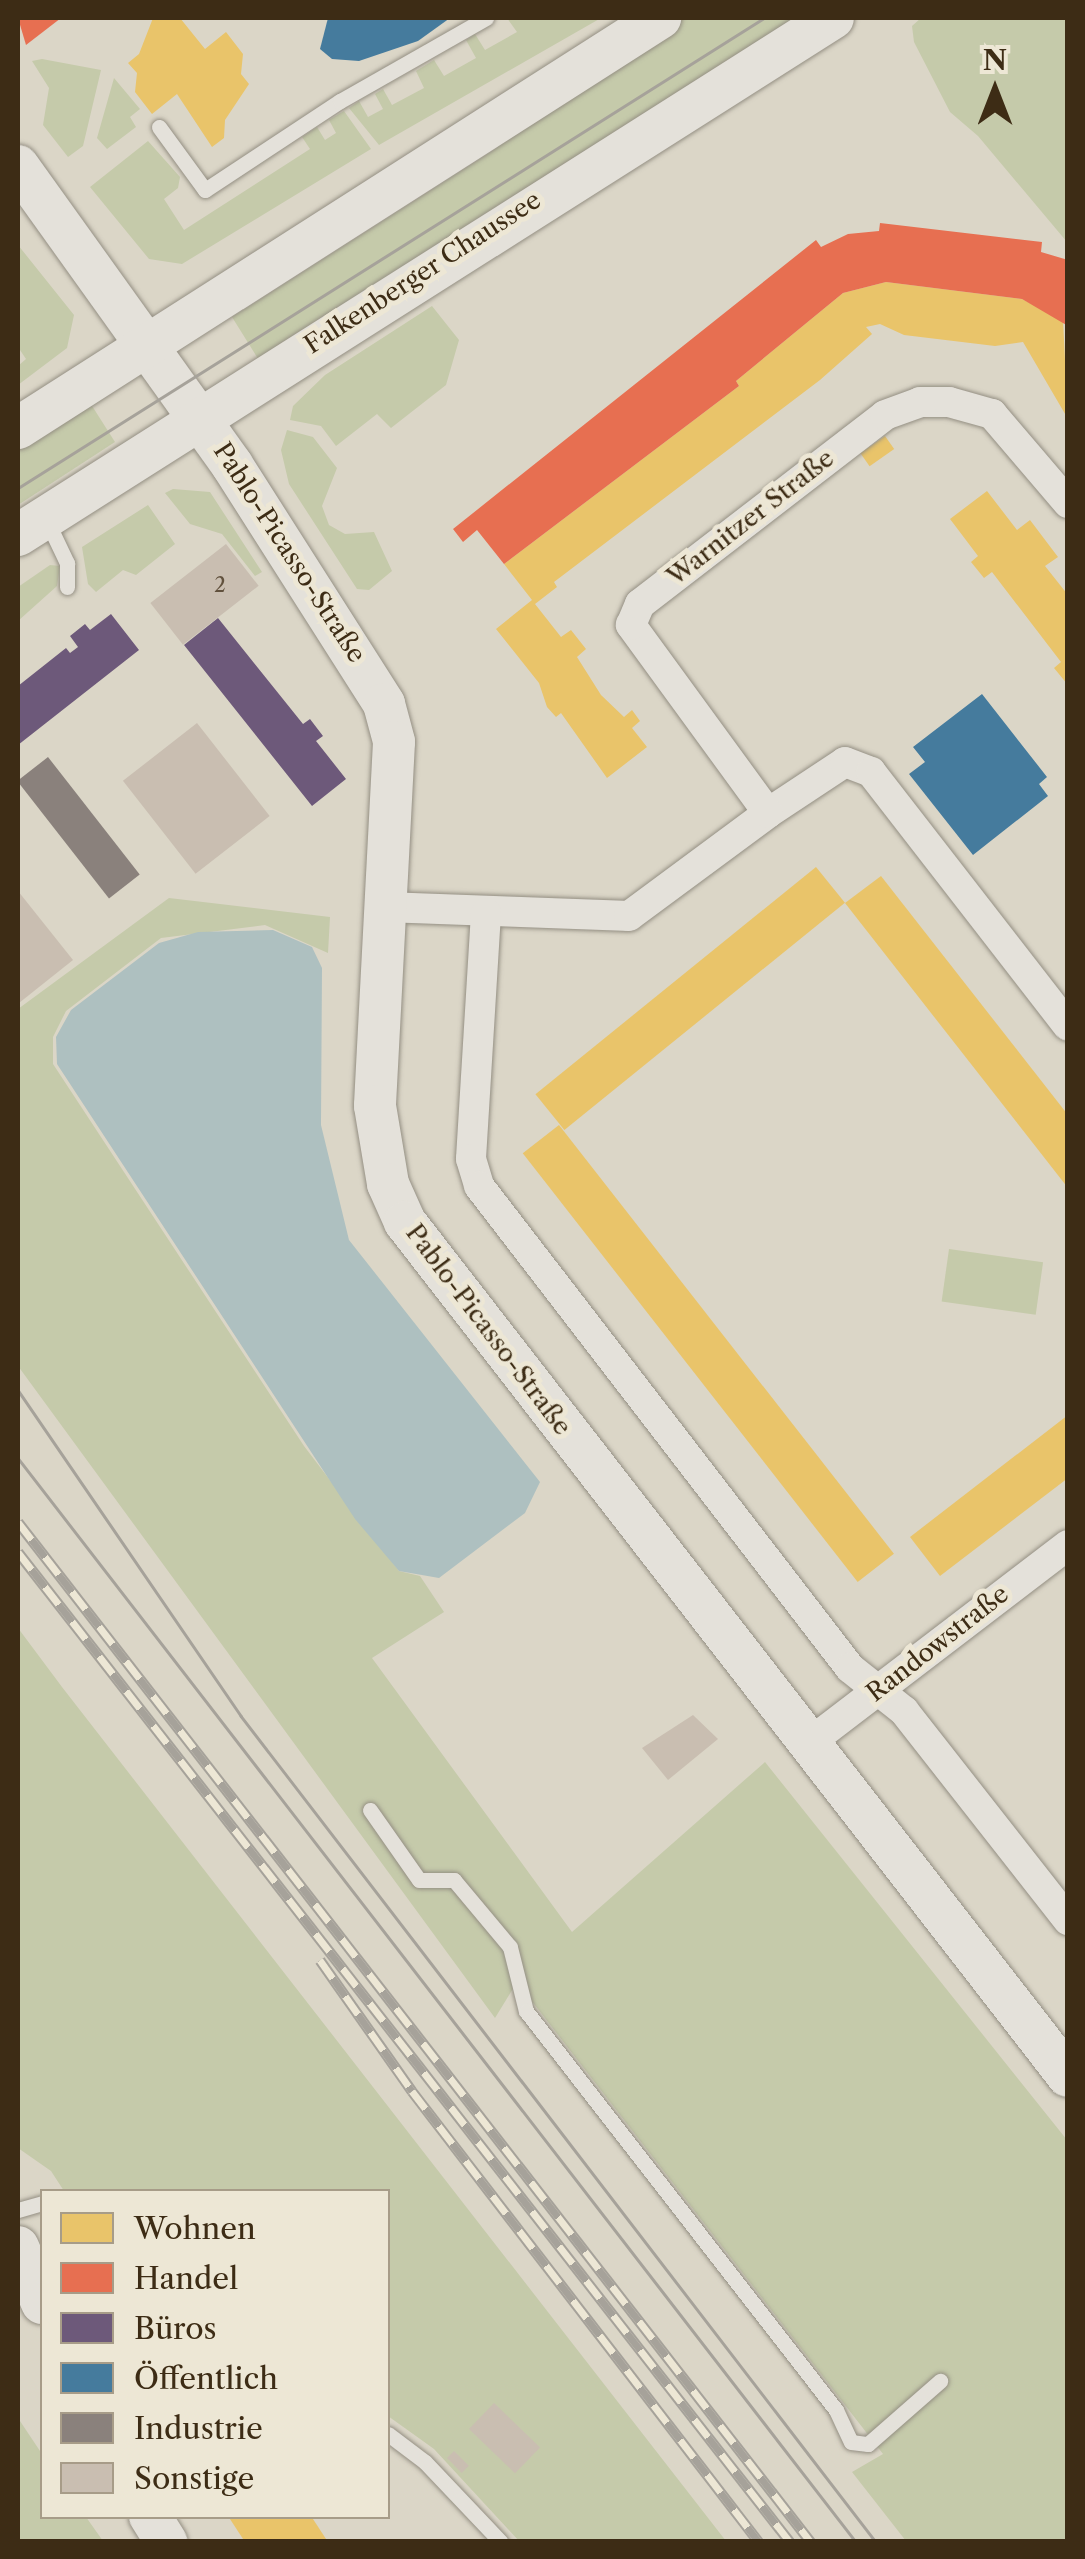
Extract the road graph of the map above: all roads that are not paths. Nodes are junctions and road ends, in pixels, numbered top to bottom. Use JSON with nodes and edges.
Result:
{"nodes":[{"id":1,"x":486,"y":18,"type":"edge"},
{"id":2,"x":660,"y":18,"type":"edge"},
{"id":3,"x":833,"y":18,"type":"edge"},
{"id":4,"x":159,"y":126,"type":"dead end"},
{"id":5,"x":18,"y":166,"type":"edge"},
{"id":6,"x":146,"y":340,"type":"junction"},
{"id":7,"x":200,"y":418,"type":"junction"},
{"id":8,"x":18,"y":428,"type":"edge"},
{"id":9,"x":1068,"y":502,"type":"edge"},
{"id":10,"x":26,"y":528,"type":"edge"},
{"id":11,"x":66,"y":588,"type":"dead end"},
{"id":12,"x":768,"y":813,"type":"junction"},
{"id":13,"x":386,"y":908,"type":"junction"},
{"id":14,"x":486,"y":913,"type":"junction"},
{"id":15,"x":1068,"y":1026,"type":"edge"},
{"id":16,"x":1068,"y":1546,"type":"edge"},
{"id":17,"x":880,"y":1690,"type":"junction"},
{"id":18,"x":809,"y":1744,"type":"junction"},
{"id":19,"x":370,"y":1810,"type":"dead end"},
{"id":20,"x":1068,"y":1920,"type":"edge"},
{"id":21,"x":1062,"y":2056,"type":"edge"},
{"id":22,"x":18,"y":2248,"type":"edge"},
{"id":23,"x":40,"y":2299,"type":"edge"},
{"id":24,"x":940,"y":2380,"type":"dead end"},
{"id":25,"x":390,"y":2436,"type":"edge"},
{"id":26,"x":152,"y":2519,"type":"edge"},
{"id":27,"x":166,"y":2542,"type":"edge"},
{"id":28,"x":502,"y":2542,"type":"edge"}],
"edges":[{"from":1,"to":4,"type":"lane"},
{"from":2,"to":6,"type":"main road"},
{"from":3,"to":7,"type":"main road","name":"Falkenberger Chaussee"},
{"from":5,"to":6,"type":"main road","name":"Pablo-Picasso-Straße"},
{"from":6,"to":7,"type":"main road","name":"Pablo-Picasso-Straße"},
{"from":6,"to":8,"type":"main road"},
{"from":7,"to":10,"type":"main road","name":"Falkenberger Chaussee"},
{"from":7,"to":13,"type":"main road","name":"Pablo-Picasso-Straße"},
{"from":9,"to":12,"type":"street","name":"Warnitzer Straße"},
{"from":10,"to":11,"type":"lane"},
{"from":12,"to":14,"type":"street"},
{"from":12,"to":15,"type":"street"},
{"from":13,"to":14,"type":"street"},
{"from":13,"to":18,"type":"main road","name":"Pablo-Picasso-Straße"},
{"from":14,"to":17,"type":"street"},
{"from":16,"to":17,"type":"street","name":"Randowstraße"},
{"from":17,"to":18,"type":"street","name":"Randowstraße"},
{"from":17,"to":20,"type":"street"},
{"from":18,"to":21,"type":"main road","name":"Pablo-Picasso-Straße"},
{"from":19,"to":24,"type":"lane"},
{"from":22,"to":23,"type":"main road"},
{"from":25,"to":28,"type":"lane"},
{"from":26,"to":27,"type":"main road"}]}
